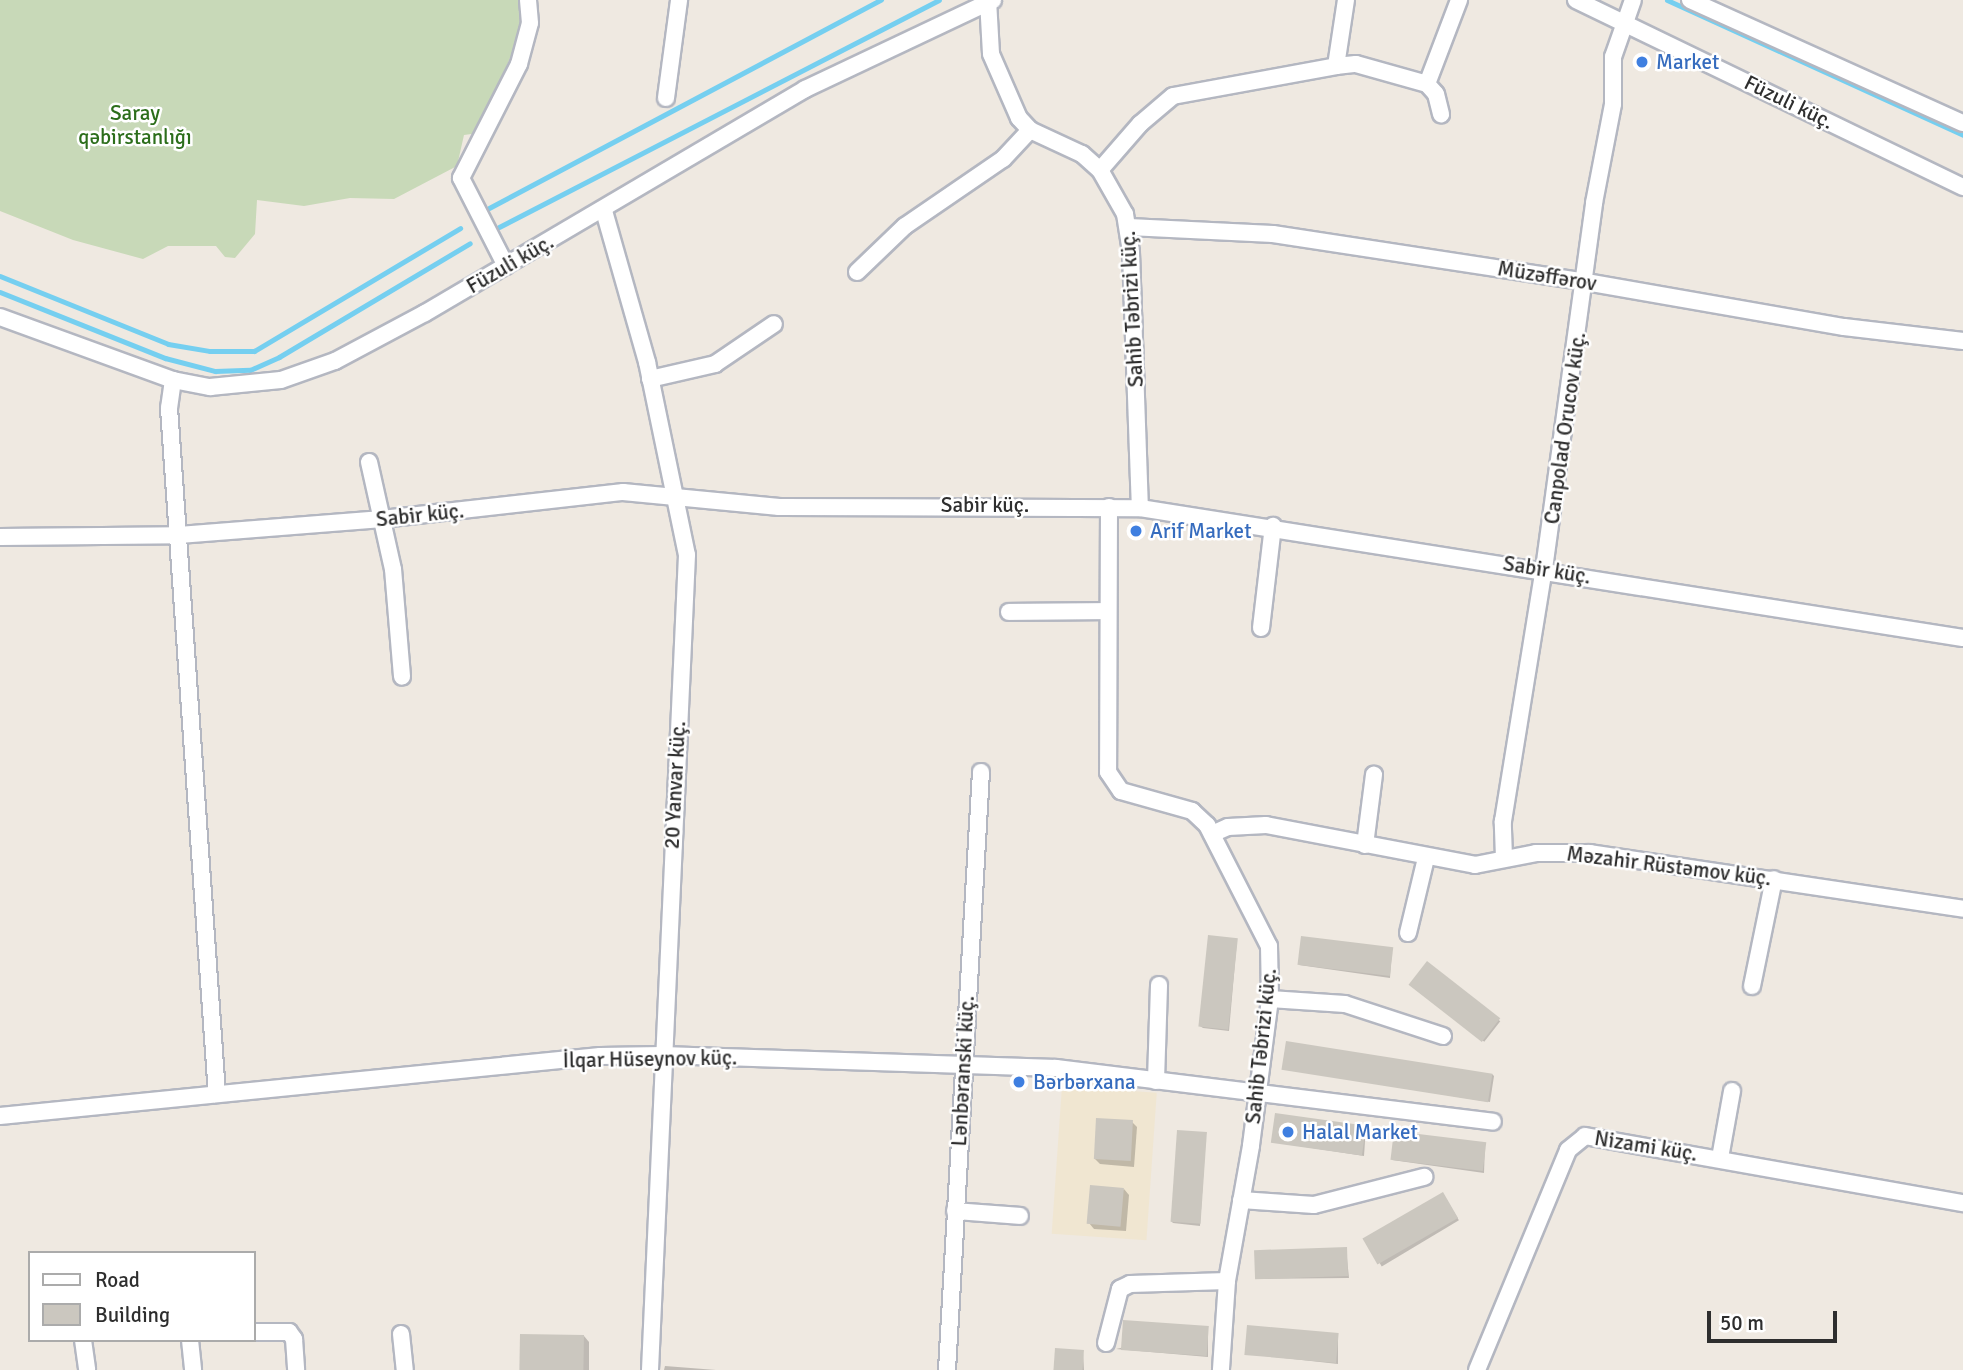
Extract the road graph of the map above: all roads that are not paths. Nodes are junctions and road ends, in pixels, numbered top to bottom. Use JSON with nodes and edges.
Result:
{"nodes":[{"id":1,"x":528,"y":0,"type":"edge"},
{"id":2,"x":679,"y":0,"type":"edge"},
{"id":3,"x":1346,"y":0,"type":"edge"},
{"id":4,"x":1458,"y":0,"type":"edge"},
{"id":5,"x":1576,"y":0,"type":"edge"},
{"id":6,"x":1633,"y":0,"type":"edge"},
{"id":7,"x":1690,"y":0,"type":"edge"},
{"id":8,"x":989,"y":1,"type":"edge"},
{"id":9,"x":1623,"y":22,"type":"junction"},
{"id":10,"x":1336,"y":66,"type":"junction"},
{"id":11,"x":1427,"y":84,"type":"junction"},
{"id":12,"x":666,"y":98,"type":"dead end"},
{"id":13,"x":1441,"y":114,"type":"dead end"},
{"id":14,"x":1963,"y":123,"type":"edge"},
{"id":15,"x":1030,"y":130,"type":"junction"},
{"id":16,"x":1100,"y":170,"type":"junction"},
{"id":17,"x":1963,"y":187,"type":"edge"},
{"id":18,"x":604,"y":211,"type":"junction"},
{"id":19,"x":1129,"y":227,"type":"junction"},
{"id":20,"x":506,"y":266,"type":"junction"},
{"id":21,"x":857,"y":272,"type":"dead end"},
{"id":22,"x":1586,"y":282,"type":"junction"},
{"id":23,"x":0,"y":317,"type":"edge"},
{"id":24,"x":774,"y":324,"type":"dead end"},
{"id":25,"x":1963,"y":341,"type":"edge"},
{"id":26,"x":650,"y":379,"type":"junction"},
{"id":27,"x":173,"y":380,"type":"junction"},
{"id":28,"x":369,"y":461,"type":"dead end"},
{"id":29,"x":678,"y":498,"type":"junction"},
{"id":30,"x":1109,"y":507,"type":"junction"},
{"id":31,"x":1140,"y":508,"type":"junction"},
{"id":32,"x":382,"y":519,"type":"junction"},
{"id":33,"x":1273,"y":526,"type":"junction"},
{"id":34,"x":179,"y":535,"type":"junction"},
{"id":35,"x":0,"y":537,"type":"edge"},
{"id":36,"x":1544,"y":569,"type":"junction"},
{"id":37,"x":1107,"y":611,"type":"junction"},
{"id":38,"x":1009,"y":612,"type":"dead end"},
{"id":39,"x":1261,"y":628,"type":"dead end"},
{"id":40,"x":1963,"y":638,"type":"edge"},
{"id":41,"x":402,"y":677,"type":"dead end"},
{"id":42,"x":981,"y":772,"type":"dead end"},
{"id":43,"x":1374,"y":775,"type":"dead end"},
{"id":44,"x":1212,"y":834,"type":"junction"},
{"id":45,"x":1365,"y":845,"type":"junction"},
{"id":46,"x":1426,"y":858,"type":"junction"},
{"id":47,"x":1504,"y":858,"type":"junction"},
{"id":48,"x":1774,"y":879,"type":"junction"},
{"id":49,"x":1963,"y":909,"type":"edge"},
{"id":50,"x":1408,"y":933,"type":"dead end"},
{"id":51,"x":1159,"y":985,"type":"dead end"},
{"id":52,"x":1752,"y":986,"type":"dead end"},
{"id":53,"x":1270,"y":999,"type":"junction"},
{"id":54,"x":1443,"y":1037,"type":"dead end"},
{"id":55,"x":663,"y":1055,"type":"junction"},
{"id":56,"x":964,"y":1065,"type":"junction"},
{"id":57,"x":1156,"y":1081,"type":"junction"},
{"id":58,"x":1732,"y":1091,"type":"dead end"},
{"id":59,"x":217,"y":1094,"type":"junction"},
{"id":60,"x":1258,"y":1094,"type":"junction"},
{"id":61,"x":0,"y":1116,"type":"edge"},
{"id":62,"x":1493,"y":1122,"type":"dead end"},
{"id":63,"x":1720,"y":1158,"type":"junction"},
{"id":64,"x":1424,"y":1177,"type":"dead end"},
{"id":65,"x":1241,"y":1199,"type":"junction"},
{"id":66,"x":1963,"y":1203,"type":"edge"},
{"id":67,"x":955,"y":1211,"type":"junction"},
{"id":68,"x":1020,"y":1216,"type":"dead end"},
{"id":69,"x":1227,"y":1282,"type":"junction"},
{"id":70,"x":256,"y":1332,"type":"edge"},
{"id":71,"x":401,"y":1334,"type":"dead end"},
{"id":72,"x":83,"y":1342,"type":"edge"},
{"id":73,"x":190,"y":1342,"type":"edge"},
{"id":74,"x":1106,"y":1343,"type":"dead end"},
{"id":75,"x":87,"y":1370,"type":"edge"},
{"id":76,"x":193,"y":1370,"type":"edge"},
{"id":77,"x":296,"y":1370,"type":"edge"},
{"id":78,"x":405,"y":1370,"type":"edge"},
{"id":79,"x":650,"y":1370,"type":"edge"},
{"id":80,"x":947,"y":1370,"type":"edge"},
{"id":81,"x":1221,"y":1370,"type":"edge"},
{"id":82,"x":1476,"y":1370,"type":"edge"}],
"edges":[{"from":1,"to":20,"type":"street"},
{"from":2,"to":12,"type":"street"},
{"from":3,"to":10,"type":"street"},
{"from":4,"to":11,"type":"street"},
{"from":5,"to":9,"type":"street","name":"Füzuli küç."},
{"from":6,"to":9,"type":"street","name":"Canpolad Orucov küç."},
{"from":7,"to":14,"type":"street"},
{"from":8,"to":15,"type":"street"},
{"from":8,"to":18,"type":"street","name":"Füzuli küç."},
{"from":9,"to":17,"type":"street","name":"Füzuli küç."},
{"from":9,"to":22,"type":"street","name":"Canpolad Orucov küç."},
{"from":10,"to":11,"type":"street"},
{"from":10,"to":16,"type":"street"},
{"from":11,"to":13,"type":"street"},
{"from":15,"to":16,"type":"street","name":"Sahib Təbrizi küç."},
{"from":15,"to":21,"type":"street"},
{"from":16,"to":19,"type":"street","name":"Sahib Təbrizi küç."},
{"from":18,"to":20,"type":"street","name":"Füzuli küç."},
{"from":18,"to":26,"type":"street","name":"20 Yanvar küç."},
{"from":19,"to":22,"type":"street","name":"Müzəffərov"},
{"from":19,"to":31,"type":"street","name":"Sahib Təbrizi küç."},
{"from":20,"to":27,"type":"street","name":"Füzuli küç."},
{"from":22,"to":25,"type":"street","name":"Müzəffərov"},
{"from":22,"to":36,"type":"street","name":"Canpolad Orucov küç."},
{"from":23,"to":27,"type":"street","name":"Füzuli küç."},
{"from":24,"to":26,"type":"street"},
{"from":26,"to":29,"type":"street","name":"20 Yanvar küç."},
{"from":27,"to":34,"type":"street"},
{"from":28,"to":32,"type":"street"},
{"from":29,"to":30,"type":"street","name":"Sabir küç."},
{"from":29,"to":32,"type":"street","name":"Sabir küç."},
{"from":29,"to":55,"type":"street","name":"20 Yanvar küç."},
{"from":30,"to":31,"type":"street","name":"Sabir küç."},
{"from":30,"to":37,"type":"street","name":"Sahib Təbrizi küç."},
{"from":31,"to":33,"type":"street","name":"Sabir küç."},
{"from":32,"to":34,"type":"street","name":"Sabir küç."},
{"from":32,"to":41,"type":"street"},
{"from":33,"to":36,"type":"street","name":"Sabir küç."},
{"from":33,"to":39,"type":"street"},
{"from":34,"to":35,"type":"street","name":"Sabir küç."},
{"from":34,"to":59,"type":"street"},
{"from":36,"to":40,"type":"street","name":"Sabir küç."},
{"from":36,"to":47,"type":"street","name":"Canpolad Orucov küç."},
{"from":37,"to":38,"type":"street"},
{"from":37,"to":44,"type":"street","name":"Sahib Təbrizi küç."},
{"from":42,"to":56,"type":"street","name":"Lənbəranski küç."},
{"from":43,"to":45,"type":"street"},
{"from":44,"to":45,"type":"street","name":"Məzahir Rüstəmov küç."},
{"from":44,"to":53,"type":"street","name":"Sahib Təbrizi küç."},
{"from":45,"to":46,"type":"street","name":"Məzahir Rüstəmov küç."},
{"from":46,"to":47,"type":"street","name":"Məzahir Rüstəmov küç."},
{"from":46,"to":50,"type":"street"},
{"from":47,"to":48,"type":"street","name":"Məzahir Rüstəmov küç."},
{"from":48,"to":49,"type":"street","name":"Məzahir Rüstəmov küç."},
{"from":48,"to":52,"type":"street"},
{"from":51,"to":57,"type":"street"},
{"from":53,"to":54,"type":"street"},
{"from":53,"to":60,"type":"street","name":"Sahib Təbrizi küç."},
{"from":55,"to":56,"type":"street","name":"İlqar Hüseynov küç."},
{"from":55,"to":59,"type":"street","name":"İlqar Hüseynov küç."},
{"from":55,"to":79,"type":"street","name":"20 Yanvar küç."},
{"from":56,"to":57,"type":"street","name":"İlqar Hüseynov küç."},
{"from":56,"to":67,"type":"street","name":"Lənbəranski küç."},
{"from":57,"to":60,"type":"street","name":"İlqar Hüseynov küç."},
{"from":58,"to":63,"type":"street"},
{"from":59,"to":61,"type":"street","name":"İlqar Hüseynov küç."},
{"from":60,"to":62,"type":"street","name":"İlqar Hüseynov küç."},
{"from":60,"to":65,"type":"street","name":"Sahib Təbrizi küç."},
{"from":63,"to":66,"type":"street","name":"Nizami küç."},
{"from":63,"to":82,"type":"street","name":"Nizami küç."},
{"from":64,"to":65,"type":"street"},
{"from":65,"to":69,"type":"street","name":"Sahib Təbrizi küç."},
{"from":67,"to":68,"type":"street"},
{"from":67,"to":80,"type":"street","name":"Lənbəranski küç."},
{"from":69,"to":74,"type":"street"},
{"from":69,"to":81,"type":"street","name":"Sahib Təbrizi küç."},
{"from":70,"to":77,"type":"street"},
{"from":71,"to":78,"type":"street"},
{"from":72,"to":75,"type":"street"},
{"from":73,"to":76,"type":"street"}]}
